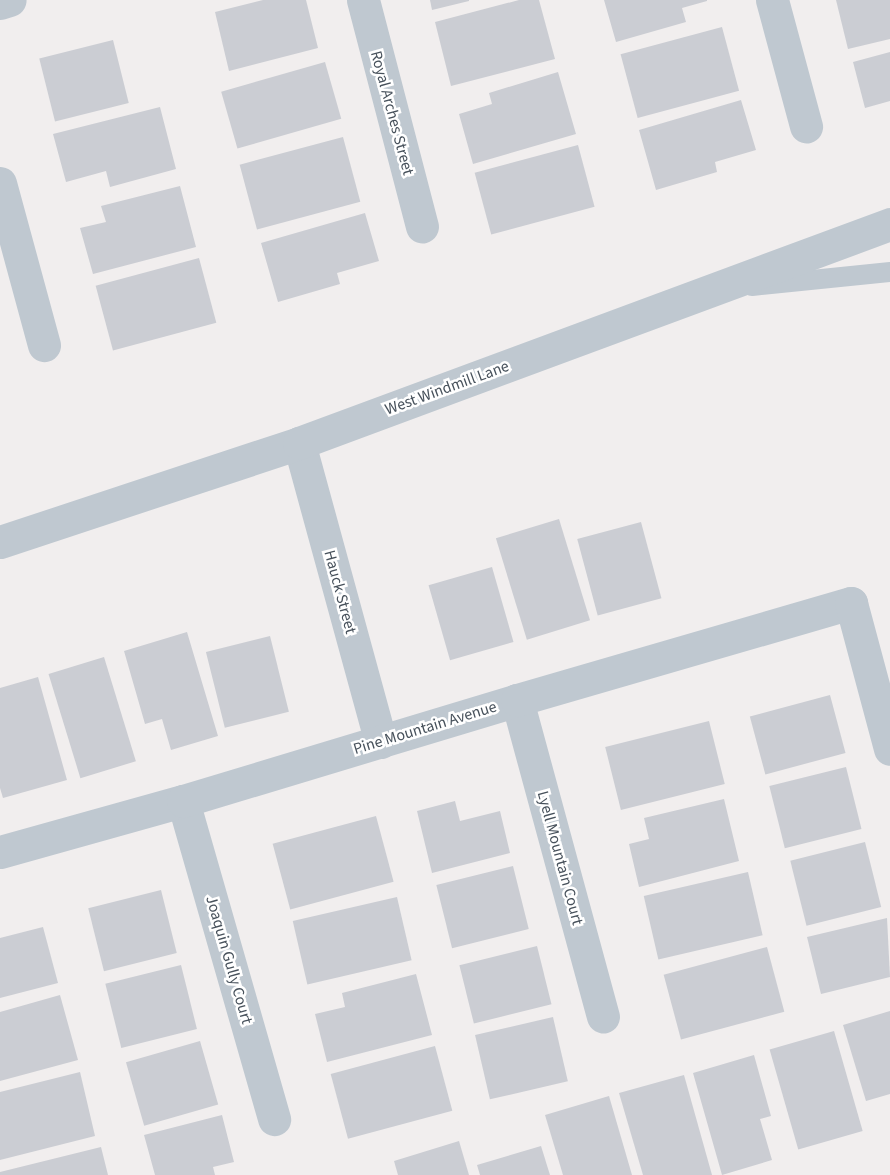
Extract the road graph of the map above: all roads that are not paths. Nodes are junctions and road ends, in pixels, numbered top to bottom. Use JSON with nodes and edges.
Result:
{"nodes":[{"id":1,"x":10,"y":0,"type":"edge"},
{"id":2,"x":363,"y":0,"type":"edge"},
{"id":3,"x":772,"y":0,"type":"edge"},
{"id":4,"x":0,"y":3,"type":"edge"},
{"id":5,"x":806,"y":126,"type":"dead end"},
{"id":6,"x":0,"y":183,"type":"edge"},
{"id":7,"x":890,"y":224,"type":"edge"},
{"id":8,"x":422,"y":226,"type":"dead end"},
{"id":9,"x":890,"y":272,"type":"edge"},
{"id":10,"x":713,"y":290,"type":"junction"},
{"id":11,"x":44,"y":345,"type":"dead end"},
{"id":12,"x":299,"y":443,"type":"junction"},
{"id":13,"x":0,"y":542,"type":"edge"},
{"id":14,"x":517,"y":700,"type":"junction"},
{"id":15,"x":381,"y":742,"type":"junction"},
{"id":16,"x":890,"y":749,"type":"edge"},
{"id":17,"x":183,"y":801,"type":"junction"},
{"id":18,"x":0,"y":852,"type":"edge"},
{"id":19,"x":603,"y":1017,"type":"dead end"},
{"id":20,"x":274,"y":1119,"type":"dead end"}],
"edges":[{"from":1,"to":4,"type":"street"},
{"from":2,"to":8,"type":"street","name":"Royal Arches Street"},
{"from":3,"to":5,"type":"street"},
{"from":6,"to":11,"type":"street"},
{"from":7,"to":10,"type":"street","name":"West Windmill Lane"},
{"from":9,"to":10,"type":"lane"},
{"from":10,"to":12,"type":"street","name":"West Windmill Lane"},
{"from":12,"to":13,"type":"street","name":"West Windmill Lane"},
{"from":12,"to":15,"type":"street","name":"Hauck Street"},
{"from":14,"to":15,"type":"street","name":"Pine Mountain Avenue"},
{"from":14,"to":16,"type":"street","name":"Pine Mountain Avenue"},
{"from":14,"to":19,"type":"street","name":"Lyell Mountain Court"},
{"from":15,"to":17,"type":"street","name":"Pine Mountain Avenue"},
{"from":17,"to":18,"type":"street","name":"Pine Mountain Avenue"},
{"from":17,"to":20,"type":"street","name":"Joaquin Gully Court"}]}
